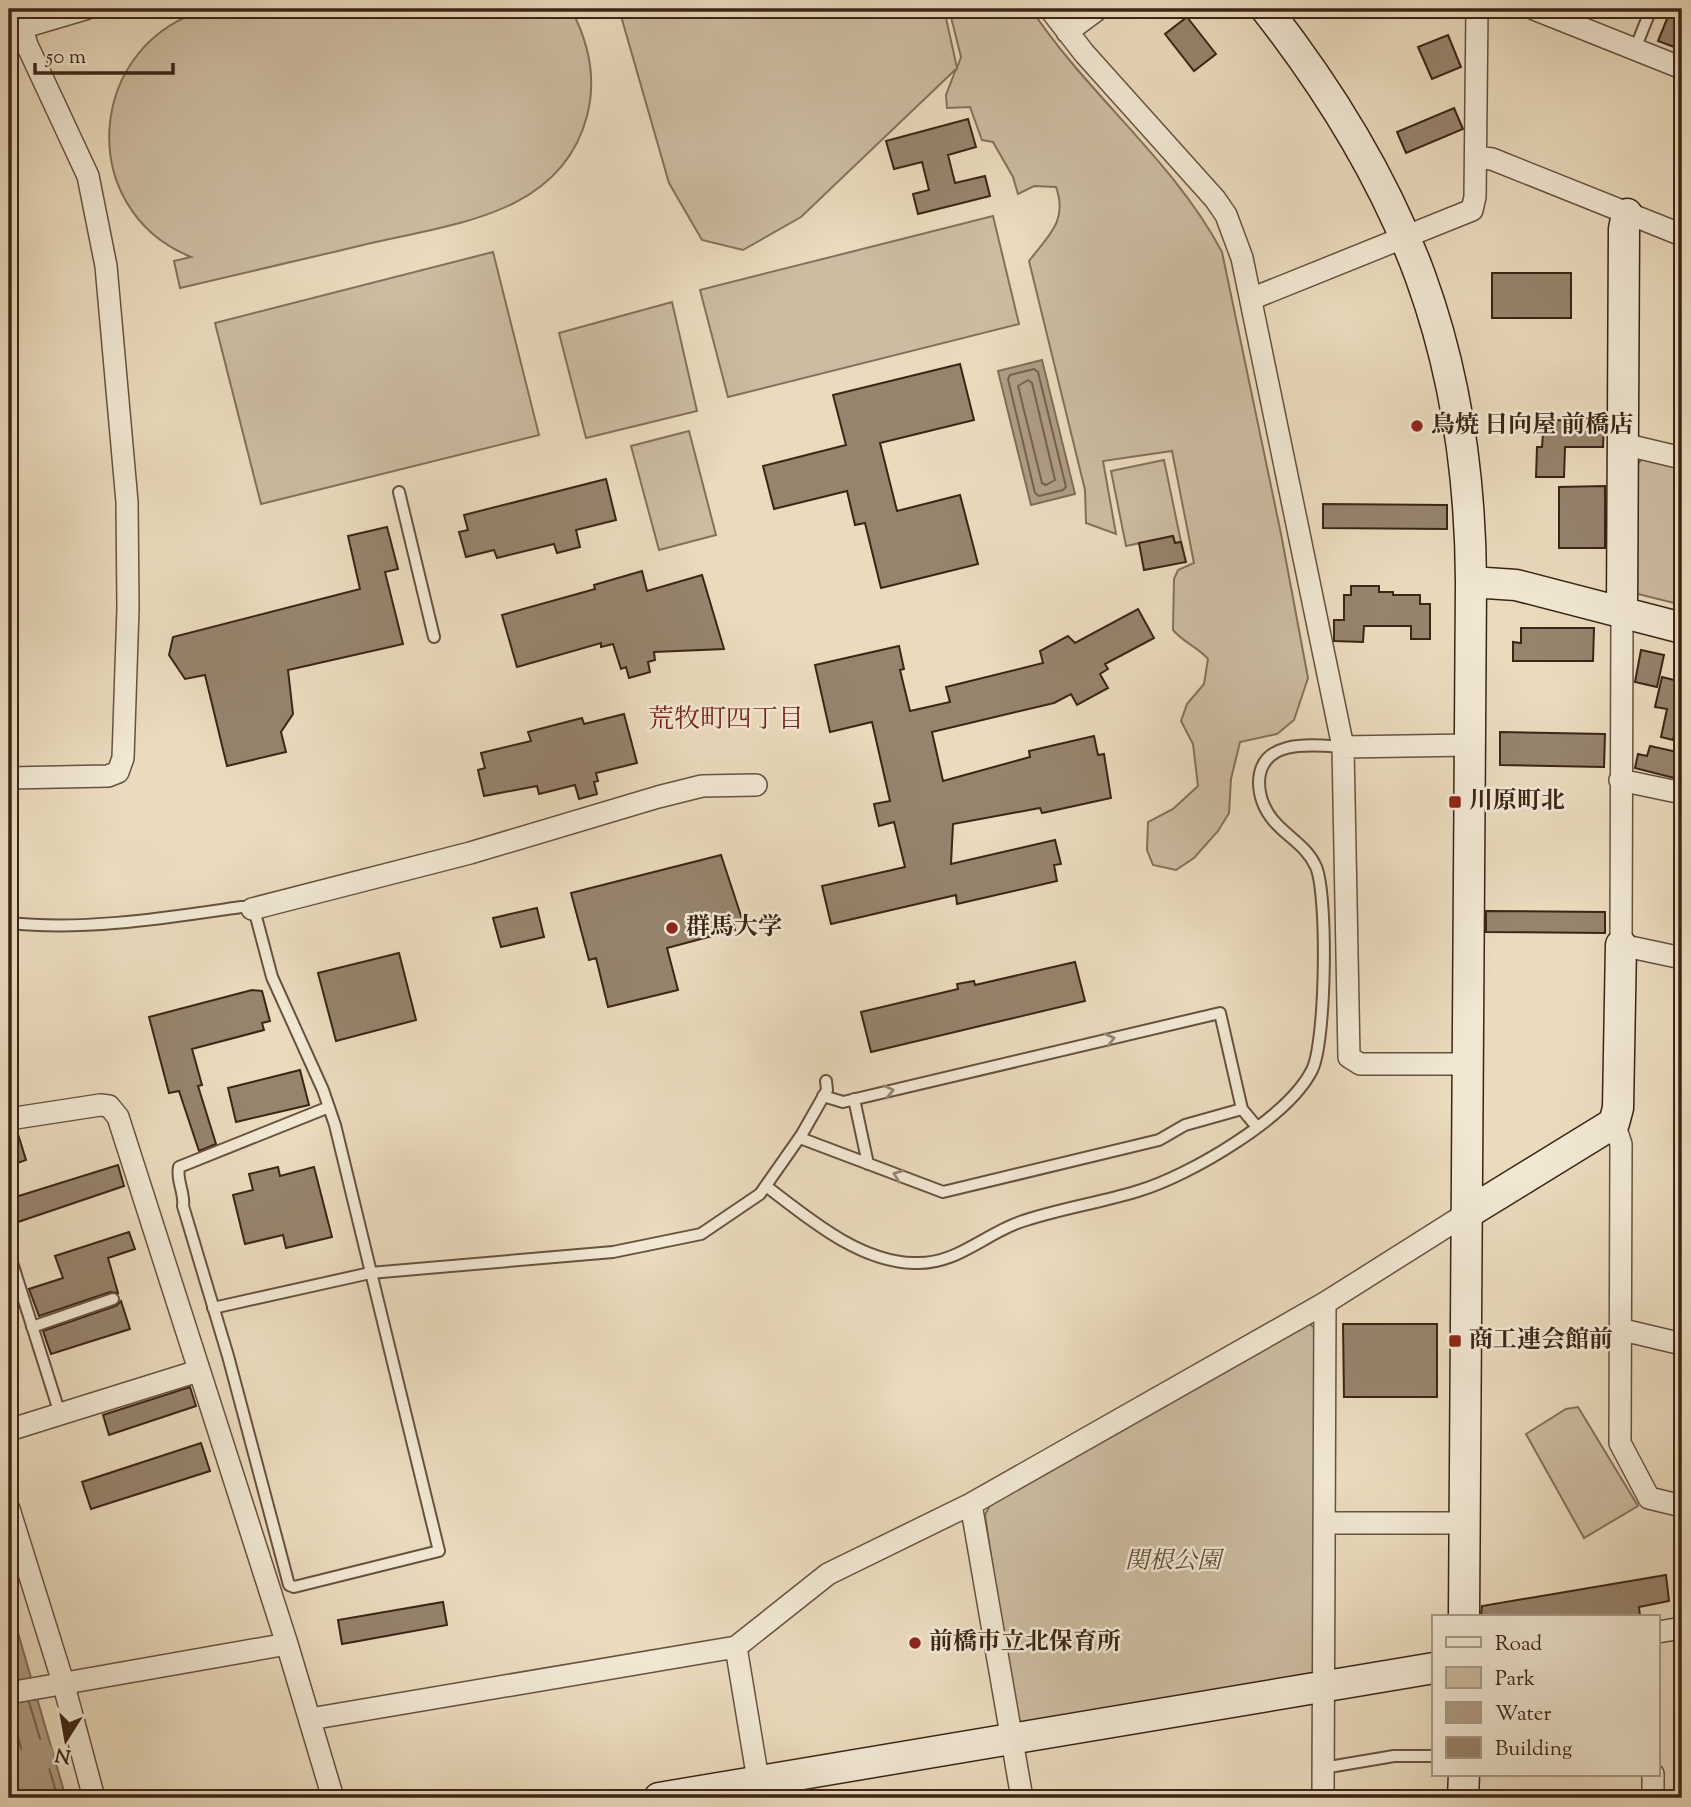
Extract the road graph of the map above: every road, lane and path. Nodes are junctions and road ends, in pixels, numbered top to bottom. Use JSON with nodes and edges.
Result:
{"nodes":[{"id":1,"x":85,"y":9,"type":"edge"},
{"id":2,"x":1050,"y":9,"type":"edge"},
{"id":3,"x":1098,"y":9,"type":"edge"},
{"id":4,"x":1266,"y":9,"type":"edge"},
{"id":5,"x":1478,"y":9,"type":"edge"},
{"id":6,"x":1534,"y":9,"type":"edge"},
{"id":7,"x":1651,"y":9,"type":"edge"},
{"id":8,"x":17,"y":23,"type":"edge"},
{"id":9,"x":1067,"y":32,"type":"junction"},
{"id":10,"x":1635,"y":50,"type":"junction"},
{"id":11,"x":1682,"y":68,"type":"edge"},
{"id":12,"x":1476,"y":157,"type":"junction"},
{"id":13,"x":1628,"y":214,"type":"junction"},
{"id":14,"x":1682,"y":235,"type":"edge"},
{"id":15,"x":1407,"y":237,"type":"junction"},
{"id":16,"x":1251,"y":299,"type":"junction"},
{"id":17,"x":1623,"y":444,"type":"junction"},
{"id":18,"x":1682,"y":458,"type":"edge"},
{"id":19,"x":399,"y":492,"type":"dead end"},
{"id":20,"x":1471,"y":582,"type":"junction"},
{"id":21,"x":1622,"y":613,"type":"junction"},
{"id":22,"x":1682,"y":628,"type":"edge"},
{"id":23,"x":434,"y":637,"type":"dead end"},
{"id":24,"x":1470,"y":746,"type":"junction"},
{"id":25,"x":1343,"y":747,"type":"junction"},
{"id":26,"x":9,"y":778,"type":"edge"},
{"id":27,"x":1620,"y":780,"type":"junction"},
{"id":28,"x":756,"y":785,"type":"dead end"},
{"id":29,"x":1682,"y":793,"type":"edge"},
{"id":30,"x":251,"y":909,"type":"junction"},
{"id":31,"x":9,"y":923,"type":"edge"},
{"id":32,"x":1621,"y":945,"type":"junction"},
{"id":33,"x":1682,"y":958,"type":"edge"},
{"id":34,"x":1469,"y":1064,"type":"junction"},
{"id":35,"x":826,"y":1081,"type":"dead end"},
{"id":36,"x":823,"y":1096,"type":"junction"},
{"id":37,"x":855,"y":1099,"type":"junction"},
{"id":38,"x":329,"y":1107,"type":"junction"},
{"id":39,"x":1242,"y":1109,"type":"junction"},
{"id":40,"x":9,"y":1119,"type":"edge"},
{"id":41,"x":1615,"y":1124,"type":"junction"},
{"id":42,"x":1257,"y":1127,"type":"junction"},
{"id":43,"x":800,"y":1138,"type":"junction"},
{"id":44,"x":868,"y":1164,"type":"junction"},
{"id":45,"x":766,"y":1186,"type":"junction"},
{"id":46,"x":1466,"y":1214,"type":"junction"},
{"id":47,"x":9,"y":1253,"type":"edge"},
{"id":48,"x":370,"y":1273,"type":"junction"},
{"id":49,"x":113,"y":1299,"type":"dead end"},
{"id":50,"x":1325,"y":1303,"type":"junction"},
{"id":51,"x":213,"y":1308,"type":"junction"},
{"id":52,"x":32,"y":1327,"type":"junction"},
{"id":53,"x":1623,"y":1330,"type":"junction"},
{"id":54,"x":1682,"y":1343,"type":"edge"},
{"id":55,"x":198,"y":1371,"type":"junction"},
{"id":56,"x":60,"y":1414,"type":"junction"},
{"id":57,"x":9,"y":1430,"type":"edge"},
{"id":58,"x":971,"y":1504,"type":"junction"},
{"id":59,"x":1682,"y":1506,"type":"edge"},
{"id":60,"x":9,"y":1509,"type":"edge"},
{"id":61,"x":1324,"y":1523,"type":"junction"},
{"id":62,"x":1465,"y":1523,"type":"junction"},
{"id":63,"x":1464,"y":1615,"type":"edge"},
{"id":64,"x":1682,"y":1628,"type":"edge"},
{"id":65,"x":1660,"y":1632,"type":"edge"},
{"id":66,"x":287,"y":1644,"type":"junction"},
{"id":67,"x":736,"y":1647,"type":"junction"},
{"id":68,"x":1432,"y":1668,"type":"edge"},
{"id":69,"x":57,"y":1683,"type":"junction"},
{"id":70,"x":1323,"y":1686,"type":"junction"},
{"id":71,"x":9,"y":1693,"type":"edge"},
{"id":72,"x":310,"y":1719,"type":"junction"},
{"id":73,"x":1011,"y":1739,"type":"junction"},
{"id":74,"x":1432,"y":1756,"type":"edge"},
{"id":75,"x":1323,"y":1768,"type":"junction"},
{"id":76,"x":1464,"y":1776,"type":"edge"},
{"id":77,"x":1653,"y":1776,"type":"edge"},
{"id":78,"x":759,"y":1790,"type":"edge"},
{"id":79,"x":94,"y":1798,"type":"edge"},
{"id":80,"x":333,"y":1798,"type":"edge"},
{"id":81,"x":659,"y":1798,"type":"edge"},
{"id":82,"x":1022,"y":1798,"type":"edge"},
{"id":83,"x":1323,"y":1798,"type":"edge"},
{"id":84,"x":1464,"y":1798,"type":"edge"},
{"id":85,"x":1653,"y":1798,"type":"edge"}],
"edges":[{"from":1,"to":8,"type":"street"},
{"from":2,"to":9,"type":"street"},
{"from":3,"to":9,"type":"street"},
{"from":4,"to":15,"type":"street"},
{"from":5,"to":12,"type":"street"},
{"from":6,"to":10,"type":"street"},
{"from":7,"to":10,"type":"lane"},
{"from":8,"to":26,"type":"street"},
{"from":9,"to":16,"type":"street"},
{"from":10,"to":11,"type":"street"},
{"from":12,"to":13,"type":"street"},
{"from":12,"to":15,"type":"street"},
{"from":13,"to":14,"type":"street"},
{"from":13,"to":17,"type":"street"},
{"from":15,"to":16,"type":"street"},
{"from":15,"to":20,"type":"street"},
{"from":16,"to":25,"type":"street"},
{"from":17,"to":18,"type":"street"},
{"from":17,"to":21,"type":"street"},
{"from":19,"to":23,"type":"lane"},
{"from":20,"to":21,"type":"street"},
{"from":20,"to":24,"type":"street"},
{"from":21,"to":22,"type":"street"},
{"from":21,"to":27,"type":"street"},
{"from":24,"to":25,"type":"street"},
{"from":24,"to":34,"type":"street"},
{"from":25,"to":34,"type":"street"},
{"from":25,"to":42,"type":"lane"},
{"from":27,"to":29,"type":"street"},
{"from":27,"to":32,"type":"street"},
{"from":28,"to":30,"type":"street"},
{"from":30,"to":31,"type":"lane"},
{"from":30,"to":38,"type":"lane"},
{"from":32,"to":33,"type":"street"},
{"from":32,"to":41,"type":"street"},
{"from":34,"to":46,"type":"street"},
{"from":35,"to":36,"type":"lane"},
{"from":36,"to":37,"type":"lane"},
{"from":36,"to":43,"type":"lane"},
{"from":37,"to":39,"type":"lane","one_way":true},
{"from":37,"to":44,"type":"lane"},
{"from":38,"to":48,"type":"lane"},
{"from":38,"to":51,"type":"lane"},
{"from":39,"to":42,"type":"lane"},
{"from":39,"to":44,"type":"lane","one_way":true},
{"from":40,"to":55,"type":"street"},
{"from":41,"to":46,"type":"street"},
{"from":41,"to":53,"type":"street"},
{"from":42,"to":45,"type":"lane"},
{"from":43,"to":44,"type":"lane"},
{"from":43,"to":45,"type":"lane"},
{"from":45,"to":48,"type":"lane"},
{"from":46,"to":50,"type":"street"},
{"from":46,"to":62,"type":"street"},
{"from":47,"to":52,"type":"lane"},
{"from":48,"to":51,"type":"lane"},
{"from":48,"to":51,"type":"lane"},
{"from":49,"to":52,"type":"lane"},
{"from":50,"to":58,"type":"street"},
{"from":50,"to":61,"type":"street"},
{"from":52,"to":56,"type":"lane"},
{"from":53,"to":54,"type":"street"},
{"from":53,"to":59,"type":"street"},
{"from":55,"to":56,"type":"street"},
{"from":55,"to":66,"type":"street"},
{"from":56,"to":57,"type":"street"},
{"from":58,"to":67,"type":"street"},
{"from":58,"to":73,"type":"street"},
{"from":60,"to":69,"type":"street"},
{"from":61,"to":62,"type":"street"},
{"from":61,"to":70,"type":"street"},
{"from":62,"to":63,"type":"street"},
{"from":64,"to":65,"type":"street"},
{"from":66,"to":69,"type":"street"},
{"from":66,"to":72,"type":"street"},
{"from":67,"to":72,"type":"street"},
{"from":67,"to":78,"type":"street"},
{"from":68,"to":70,"type":"street"},
{"from":69,"to":71,"type":"street"},
{"from":69,"to":79,"type":"street"},
{"from":70,"to":73,"type":"street"},
{"from":70,"to":75,"type":"street"},
{"from":72,"to":80,"type":"street"},
{"from":73,"to":78,"type":"street"},
{"from":73,"to":82,"type":"street"},
{"from":74,"to":75,"type":"lane"},
{"from":75,"to":83,"type":"street"},
{"from":76,"to":84,"type":"street"},
{"from":77,"to":85,"type":"street"},
{"from":78,"to":81,"type":"street"}]}
